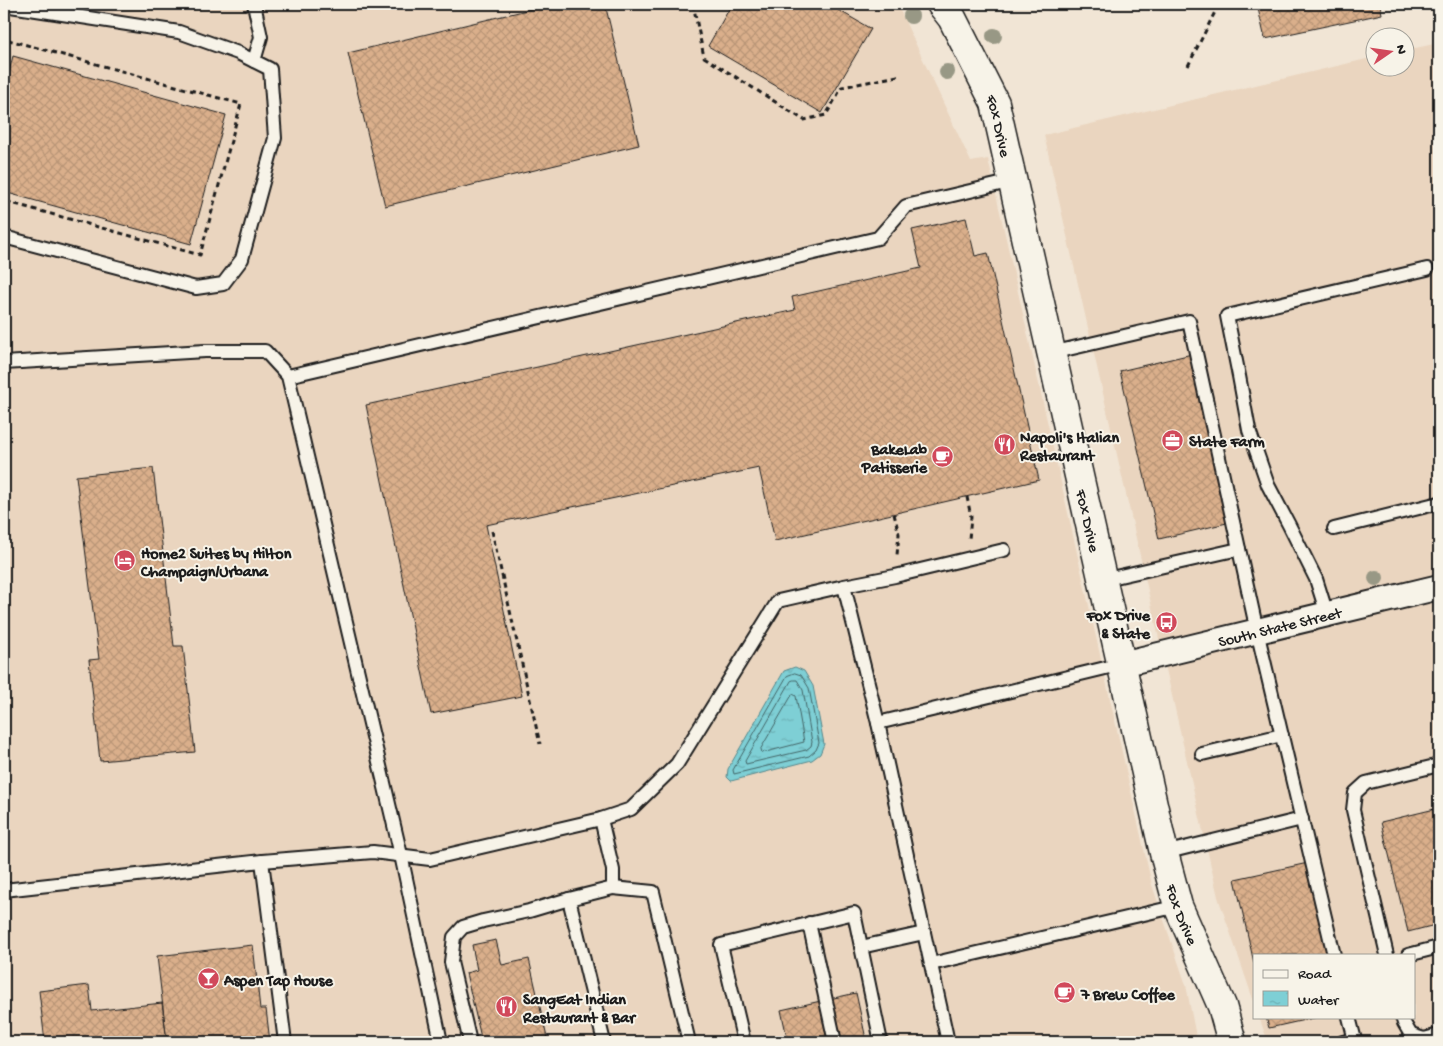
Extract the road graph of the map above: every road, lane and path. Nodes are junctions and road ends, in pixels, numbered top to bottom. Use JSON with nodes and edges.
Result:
{"nodes":[{"id":1,"x":254,"y":4,"type":"edge"},
{"id":2,"x":693,"y":4,"type":"edge"},
{"id":3,"x":941,"y":4,"type":"edge"},
{"id":4,"x":1219,"y":4,"type":"edge"},
{"id":5,"x":4,"y":5,"type":"edge"},
{"id":6,"x":4,"y":44,"type":"edge"},
{"id":7,"x":254,"y":61,"type":"junction"},
{"id":8,"x":1188,"y":66,"type":"dead end"},
{"id":9,"x":898,"y":76,"type":"dead end"},
{"id":10,"x":1012,"y":181,"type":"junction"},
{"id":11,"x":4,"y":201,"type":"edge"},
{"id":12,"x":4,"y":237,"type":"edge"},
{"id":13,"x":1427,"y":269,"type":"dead end"},
{"id":14,"x":1051,"y":353,"type":"junction"},
{"id":15,"x":4,"y":363,"type":"edge"},
{"id":16,"x":288,"y":376,"type":"junction"},
{"id":17,"x":967,"y":497,"type":"dead end"},
{"id":18,"x":1439,"y":503,"type":"edge"},
{"id":19,"x":894,"y":514,"type":"dead end"},
{"id":20,"x":1334,"y":529,"type":"dead end"},
{"id":21,"x":492,"y":531,"type":"dead end"},
{"id":22,"x":1239,"y":549,"type":"junction"},
{"id":23,"x":1004,"y":550,"type":"dead end"},
{"id":24,"x":967,"y":559,"type":"junction"},
{"id":25,"x":895,"y":576,"type":"junction"},
{"id":26,"x":1102,"y":580,"type":"junction"},
{"id":27,"x":844,"y":586,"type":"junction"},
{"id":28,"x":1439,"y":587,"type":"edge"},
{"id":29,"x":1328,"y":614,"type":"junction"},
{"id":30,"x":1257,"y":631,"type":"junction"},
{"id":31,"x":1122,"y":664,"type":"junction"},
{"id":32,"x":878,"y":723,"type":"junction"},
{"id":33,"x":1282,"y":735,"type":"junction"},
{"id":34,"x":540,"y":744,"type":"dead end"},
{"id":35,"x":1202,"y":754,"type":"dead end"},
{"id":36,"x":1439,"y":765,"type":"edge"},
{"id":37,"x":601,"y":819,"type":"junction"},
{"id":38,"x":1302,"y":819,"type":"junction"},
{"id":39,"x":1164,"y":853,"type":"junction"},
{"id":40,"x":401,"y":855,"type":"junction"},
{"id":41,"x":262,"y":861,"type":"junction"},
{"id":42,"x":613,"y":888,"type":"junction"},
{"id":43,"x":4,"y":890,"type":"edge"},
{"id":44,"x":569,"y":899,"type":"junction"},
{"id":45,"x":1178,"y":906,"type":"junction"},
{"id":46,"x":809,"y":923,"type":"junction"},
{"id":47,"x":924,"y":933,"type":"junction"},
{"id":48,"x":861,"y":947,"type":"junction"},
{"id":49,"x":1439,"y":947,"type":"edge"},
{"id":50,"x":1334,"y":954,"type":"edge"},
{"id":51,"x":1387,"y":954,"type":"edge"},
{"id":52,"x":1412,"y":954,"type":"edge"},
{"id":53,"x":931,"y":964,"type":"junction"},
{"id":54,"x":1349,"y":1018,"type":"edge"},
{"id":55,"x":1402,"y":1018,"type":"edge"},
{"id":56,"x":1439,"y":1035,"type":"edge"},
{"id":57,"x":285,"y":1042,"type":"edge"},
{"id":58,"x":440,"y":1042,"type":"edge"},
{"id":59,"x":470,"y":1042,"type":"edge"},
{"id":60,"x":604,"y":1042,"type":"edge"},
{"id":61,"x":689,"y":1042,"type":"edge"},
{"id":62,"x":744,"y":1042,"type":"edge"},
{"id":63,"x":835,"y":1042,"type":"edge"},
{"id":64,"x":881,"y":1042,"type":"edge"},
{"id":65,"x":948,"y":1042,"type":"edge"},
{"id":66,"x":1232,"y":1042,"type":"edge"},
{"id":67,"x":1343,"y":1042,"type":"edge"}],
"edges":[{"from":1,"to":7,"type":"lane"},
{"from":2,"to":9,"type":"path"},
{"from":3,"to":10,"type":"street","name":"Fox Drive"},
{"from":4,"to":8,"type":"path"},
{"from":5,"to":7,"type":"lane"},
{"from":6,"to":11,"type":"path"},
{"from":7,"to":12,"type":"lane"},
{"from":10,"to":14,"type":"street","name":"Fox Drive"},
{"from":10,"to":16,"type":"lane"},
{"from":13,"to":29,"type":"lane"},
{"from":14,"to":22,"type":"lane"},
{"from":14,"to":26,"type":"street","name":"Fox Drive"},
{"from":15,"to":16,"type":"lane"},
{"from":16,"to":40,"type":"lane"},
{"from":17,"to":24,"type":"path"},
{"from":18,"to":20,"type":"lane"},
{"from":19,"to":25,"type":"path"},
{"from":21,"to":34,"type":"path"},
{"from":22,"to":26,"type":"lane"},
{"from":22,"to":30,"type":"lane"},
{"from":23,"to":24,"type":"lane"},
{"from":24,"to":25,"type":"lane"},
{"from":25,"to":27,"type":"lane"},
{"from":26,"to":31,"type":"street","name":"Fox Drive"},
{"from":27,"to":32,"type":"lane"},
{"from":27,"to":37,"type":"lane"},
{"from":28,"to":29,"type":"street","name":"South State Street"},
{"from":29,"to":30,"type":"street","name":"South State Street"},
{"from":30,"to":31,"type":"street","name":"South State Street"},
{"from":30,"to":33,"type":"lane"},
{"from":31,"to":32,"type":"lane"},
{"from":31,"to":39,"type":"street","name":"Fox Drive"},
{"from":32,"to":47,"type":"lane"},
{"from":33,"to":35,"type":"lane"},
{"from":33,"to":38,"type":"lane"},
{"from":36,"to":51,"type":"lane"},
{"from":37,"to":40,"type":"lane"},
{"from":37,"to":42,"type":"lane"},
{"from":38,"to":39,"type":"lane"},
{"from":38,"to":50,"type":"lane"},
{"from":39,"to":45,"type":"street","name":"Fox Drive"},
{"from":40,"to":41,"type":"lane"},
{"from":40,"to":58,"type":"lane"},
{"from":41,"to":43,"type":"lane"},
{"from":41,"to":57,"type":"lane"},
{"from":42,"to":44,"type":"lane"},
{"from":42,"to":61,"type":"lane"},
{"from":44,"to":59,"type":"lane"},
{"from":44,"to":60,"type":"lane"},
{"from":45,"to":53,"type":"lane"},
{"from":45,"to":66,"type":"street","name":"Fox Drive"},
{"from":46,"to":48,"type":"lane"},
{"from":46,"to":62,"type":"lane"},
{"from":46,"to":63,"type":"lane"},
{"from":47,"to":48,"type":"lane"},
{"from":47,"to":53,"type":"lane"},
{"from":48,"to":64,"type":"lane"},
{"from":49,"to":52,"type":"lane"},
{"from":53,"to":65,"type":"lane"},
{"from":54,"to":67,"type":"lane"},
{"from":55,"to":56,"type":"lane"}]}
